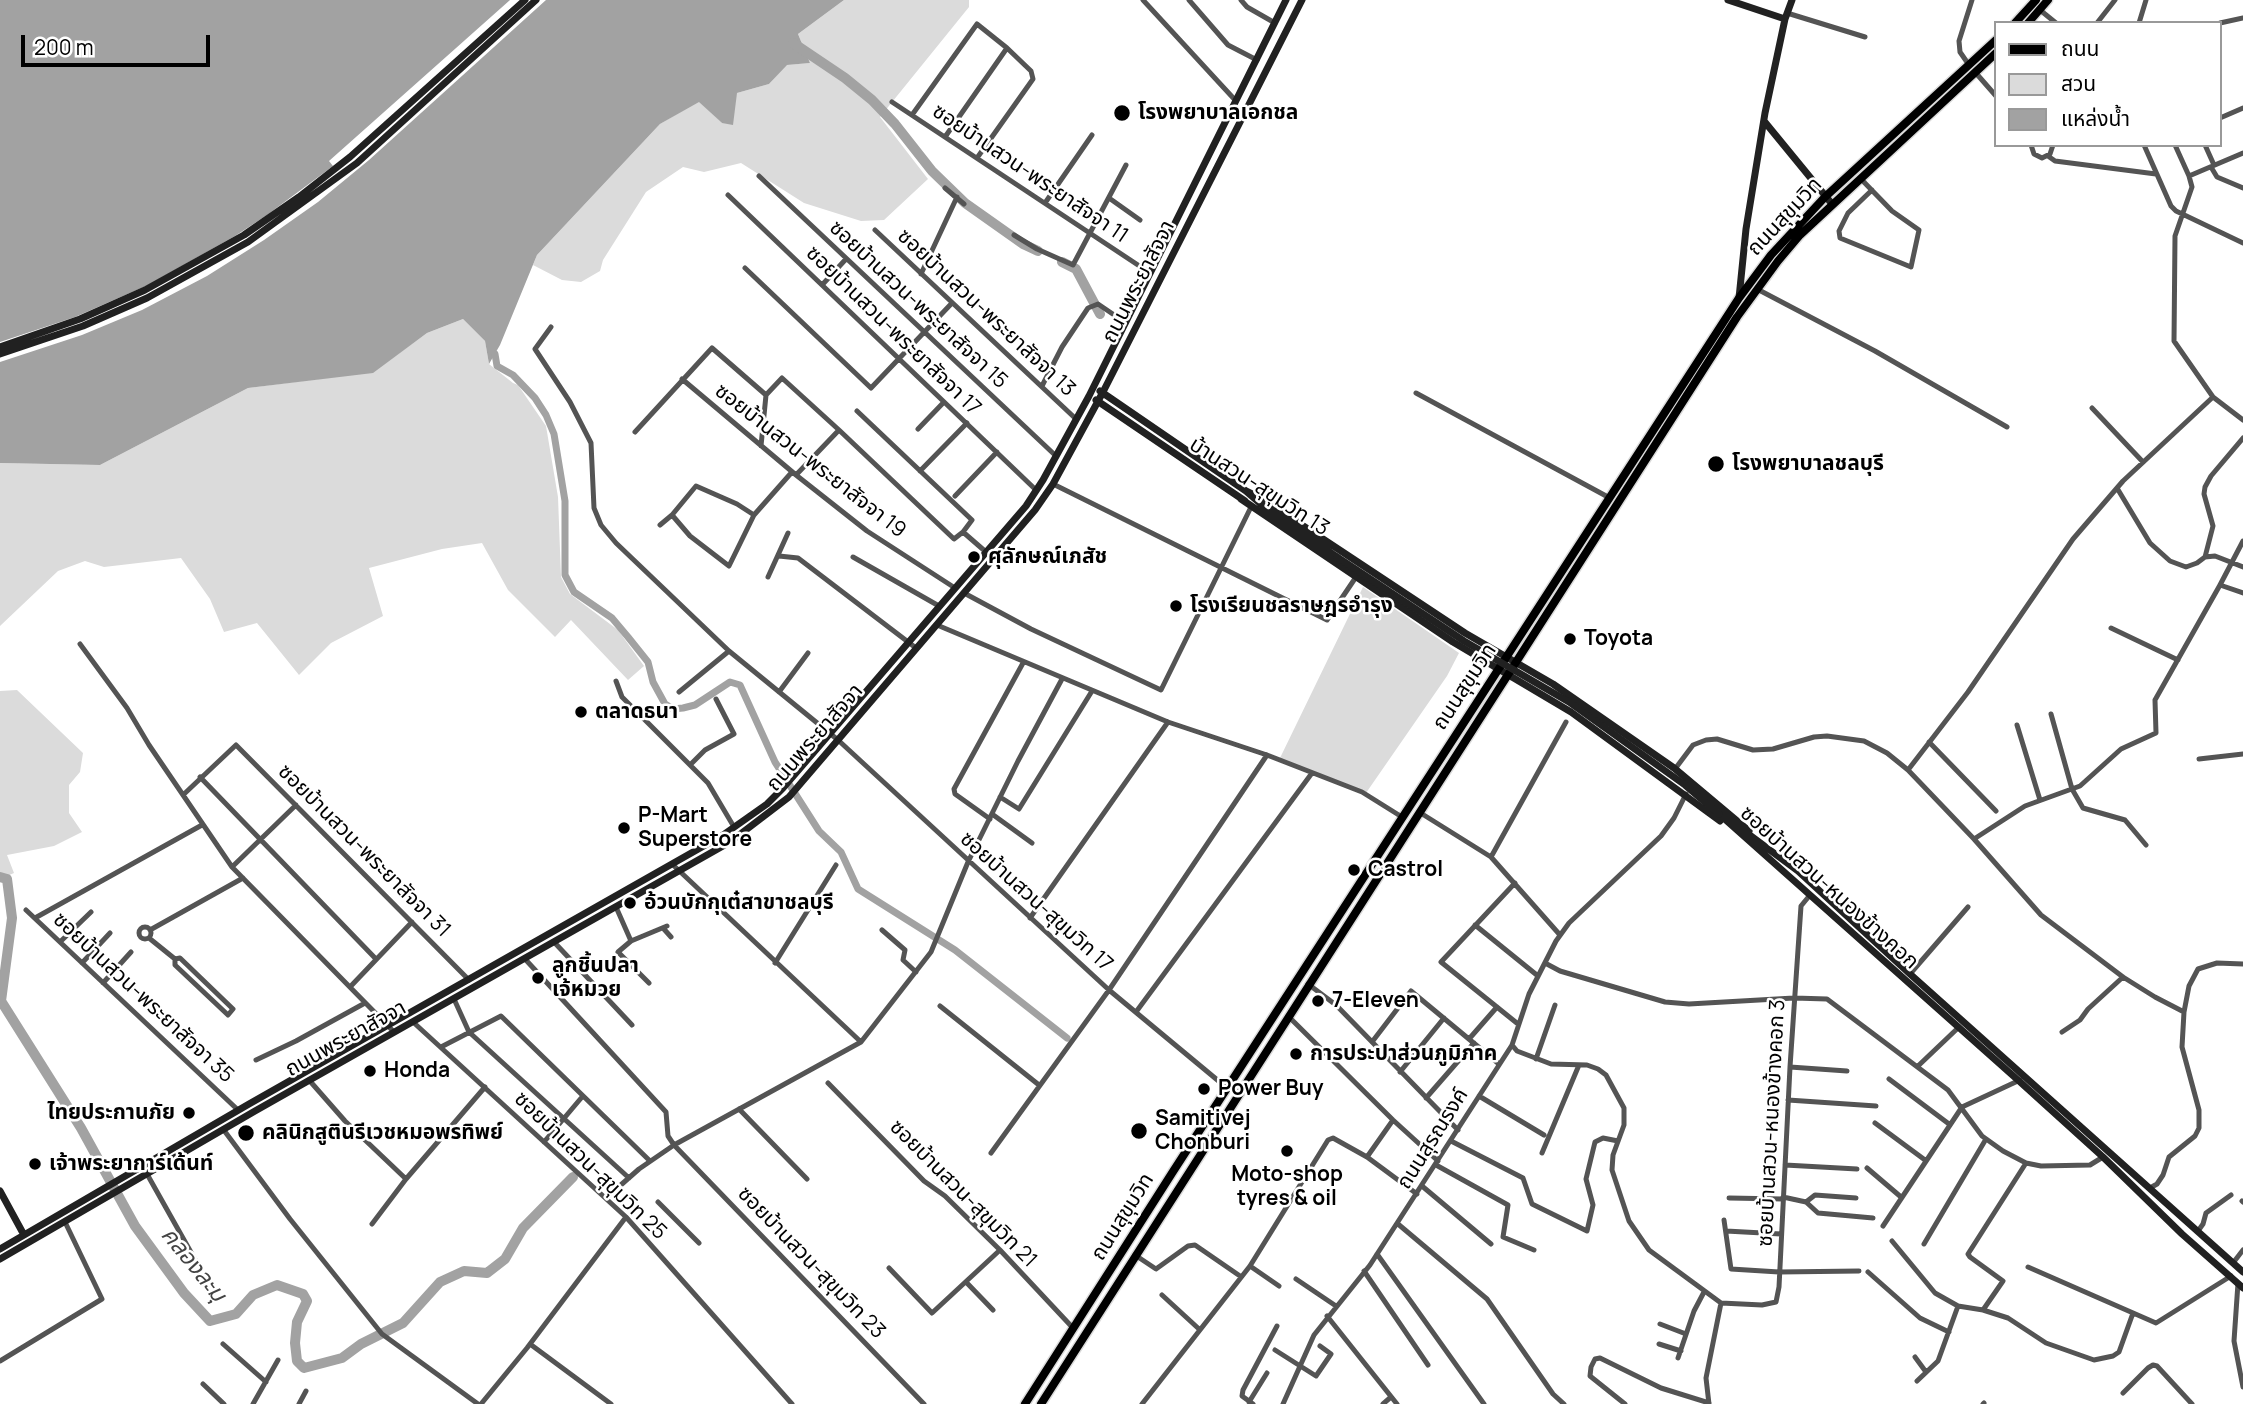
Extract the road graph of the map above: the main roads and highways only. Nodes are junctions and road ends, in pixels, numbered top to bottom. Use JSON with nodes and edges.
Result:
{"nodes":[{"id":1,"x":525,"y":0,"type":"edge"},
{"id":2,"x":536,"y":0,"type":"edge"},
{"id":3,"x":1286,"y":0,"type":"edge"},
{"id":4,"x":1302,"y":0,"type":"edge"},
{"id":5,"x":1728,"y":0,"type":"edge"},
{"id":6,"x":1792,"y":0,"type":"edge"},
{"id":7,"x":2036,"y":0,"type":"edge"},
{"id":8,"x":2048,"y":0,"type":"edge"},
{"id":9,"x":1786,"y":16,"type":"junction"},
{"id":10,"x":2017,"y":21,"type":"edge"},
{"id":11,"x":2030,"y":21,"type":"edge"},
{"id":12,"x":1994,"y":42,"type":"edge"},
{"id":13,"x":1994,"y":54,"type":"edge"},
{"id":14,"x":1969,"y":69,"type":"junction"},
{"id":15,"x":1236,"y":101,"type":"junction"},
{"id":16,"x":1246,"y":110,"type":"junction"},
{"id":17,"x":1764,"y":121,"type":"junction"},
{"id":18,"x":1196,"y":181,"type":"junction"},
{"id":19,"x":1206,"y":188,"type":"junction"},
{"id":20,"x":1829,"y":201,"type":"junction"},
{"id":21,"x":1150,"y":273,"type":"junction"},
{"id":22,"x":1161,"y":279,"type":"junction"},
{"id":23,"x":1739,"y":298,"type":"junction"},
{"id":24,"x":0,"y":347,"type":"edge"},
{"id":25,"x":0,"y":354,"type":"edge"},
{"id":26,"x":1094,"y":386,"type":"junction"},
{"id":27,"x":1103,"y":392,"type":"junction"},
{"id":28,"x":1089,"y":396,"type":"junction"},
{"id":29,"x":1098,"y":402,"type":"junction"},
{"id":30,"x":1246,"y":491,"type":"junction"},
{"id":31,"x":1241,"y":499,"type":"junction"},
{"id":32,"x":1337,"y":557,"type":"junction"},
{"id":33,"x":1505,"y":656,"type":"junction"},
{"id":34,"x":1516,"y":661,"type":"junction"},
{"id":35,"x":1497,"y":669,"type":"junction"},
{"id":36,"x":1507,"y":674,"type":"junction"},
{"id":37,"x":1571,"y":696,"type":"junction"},
{"id":38,"x":1563,"y":707,"type":"junction"},
{"id":39,"x":1765,"y":850,"type":"junction"},
{"id":40,"x":2022,"y":1078,"type":"junction"},
{"id":41,"x":270,"y":1091,"type":"junction"},
{"id":42,"x":275,"y":1099,"type":"junction"},
{"id":43,"x":0,"y":1191,"type":"edge"},
{"id":44,"x":2195,"y":1229,"type":"junction"},
{"id":45,"x":2182,"y":1234,"type":"junction"},
{"id":46,"x":24,"y":1235,"type":"junction"},
{"id":47,"x":0,"y":1249,"type":"edge"},
{"id":48,"x":0,"y":1259,"type":"edge"},
{"id":49,"x":2243,"y":1272,"type":"edge"},
{"id":50,"x":2241,"y":1286,"type":"edge"},
{"id":51,"x":1025,"y":1404,"type":"edge"},
{"id":52,"x":1041,"y":1404,"type":"edge"}],
"edges":[{"from":1,"to":24,"type":"main road"},
{"from":2,"to":25,"type":"main road"},
{"from":3,"to":15,"type":"main road","name":"ถนนพระยาสัจจา"},
{"from":4,"to":16,"type":"main road","name":"ถนนพระยาสัจจา"},
{"from":5,"to":9,"type":"main road"},
{"from":6,"to":9,"type":"main road"},
{"from":7,"to":10,"type":"main road"},
{"from":8,"to":11,"type":"main road"},
{"from":9,"to":17,"type":"main road"},
{"from":12,"to":14,"type":"main road","name":"ถนนสุขุมวิท"},
{"from":13,"to":14,"type":"main road","name":"ถนนสุขุมวิท"},
{"from":14,"to":20,"type":"main road","name":"ถนนสุขุมวิท"},
{"from":14,"to":20,"type":"main road","name":"ถนนสุขุมวิท"},
{"from":15,"to":16,"type":"main road"},
{"from":15,"to":18,"type":"main road","name":"ถนนพระยาสัจจา"},
{"from":16,"to":19,"type":"main road","name":"ถนนพระยาสัจจา"},
{"from":17,"to":20,"type":"main road"},
{"from":17,"to":23,"type":"main road"},
{"from":18,"to":19,"type":"main road"},
{"from":18,"to":21,"type":"main road","name":"ถนนพระยาสัจจา"},
{"from":19,"to":22,"type":"main road","name":"ถนนพระยาสัจจา"},
{"from":20,"to":23,"type":"main road","name":"ถนนสุขุมวิท"},
{"from":20,"to":34,"type":"main road","name":"ถนนสุขุมวิท"},
{"from":21,"to":22,"type":"main road"},
{"from":21,"to":26,"type":"main road","name":"ถนนพระยาสัจจา"},
{"from":22,"to":27,"type":"main road","name":"ถนนพระยาสัจจา"},
{"from":23,"to":33,"type":"main road","name":"ถนนสุขุมวิท"},
{"from":26,"to":27,"type":"main road","name":"บ้านสวน-สุขุมวิท 13"},
{"from":26,"to":28,"type":"main road","name":"ถนนพระยาสัจจา"},
{"from":27,"to":29,"type":"main road","name":"ถนนพระยาสัจจา"},
{"from":27,"to":30,"type":"main road","name":"บ้านสวน-สุขุมวิท 13"},
{"from":28,"to":29,"type":"main road","name":"บ้านสวน-สุขุมวิท 13"},
{"from":28,"to":41,"type":"main road","name":"ถนนพระยาสัจจา"},
{"from":29,"to":31,"type":"main road","name":"บ้านสวน-สุขุมวิท 13"},
{"from":29,"to":42,"type":"main road","name":"ถนนพระยาสัจจา"},
{"from":30,"to":32,"type":"main road","name":"บ้านสวน-สุขุมวิท 13"},
{"from":30,"to":33,"type":"main road"},
{"from":31,"to":32,"type":"main road","name":"บ้านสวน-สุขุมวิท 13"},
{"from":31,"to":35,"type":"main road"},
{"from":32,"to":39,"type":"main road","name":"ซอยบ้านสวน-หนองข้างคอก","bridge":true},
{"from":33,"to":34,"type":"main road"},
{"from":33,"to":35,"type":"main road","name":"ถนนสุขุมวิท"},
{"from":34,"to":36,"type":"main road","name":"ถนนสุขุมวิท"},
{"from":34,"to":37,"type":"main road"},
{"from":35,"to":36,"type":"main road"},
{"from":35,"to":51,"type":"main road","name":"ถนนสุขุมวิท"},
{"from":36,"to":38,"type":"main road"},
{"from":36,"to":52,"type":"main road","name":"ถนนสุขุมวิท"},
{"from":37,"to":38,"type":"main road"},
{"from":37,"to":39,"type":"main road"},
{"from":38,"to":39,"type":"main road"},
{"from":39,"to":40,"type":"main road","name":"ซอยบ้านสวน-หนองข้างคอก"},
{"from":39,"to":40,"type":"main road","name":"ซอยบ้านสวน-หนองข้างคอก"},
{"from":40,"to":44,"type":"main road","name":"ซอยบ้านสวน-หนองข้างคอก"},
{"from":40,"to":45,"type":"main road","name":"ซอยบ้านสวน-หนองข้างคอก"},
{"from":41,"to":42,"type":"main road"},
{"from":41,"to":46,"type":"main road","name":"ถนนพระยาสัจจา"},
{"from":42,"to":48,"type":"main road","name":"ถนนพระยาสัจจา"},
{"from":43,"to":46,"type":"main road"},
{"from":44,"to":45,"type":"main road"},
{"from":44,"to":49,"type":"main road","name":"ซอยบ้านสวน-หนองข้างคอก"},
{"from":45,"to":50,"type":"main road","name":"ซอยบ้านสวน-หนองข้างคอก"},
{"from":46,"to":47,"type":"main road","name":"ถนนพระยาสัจจา"}]}
